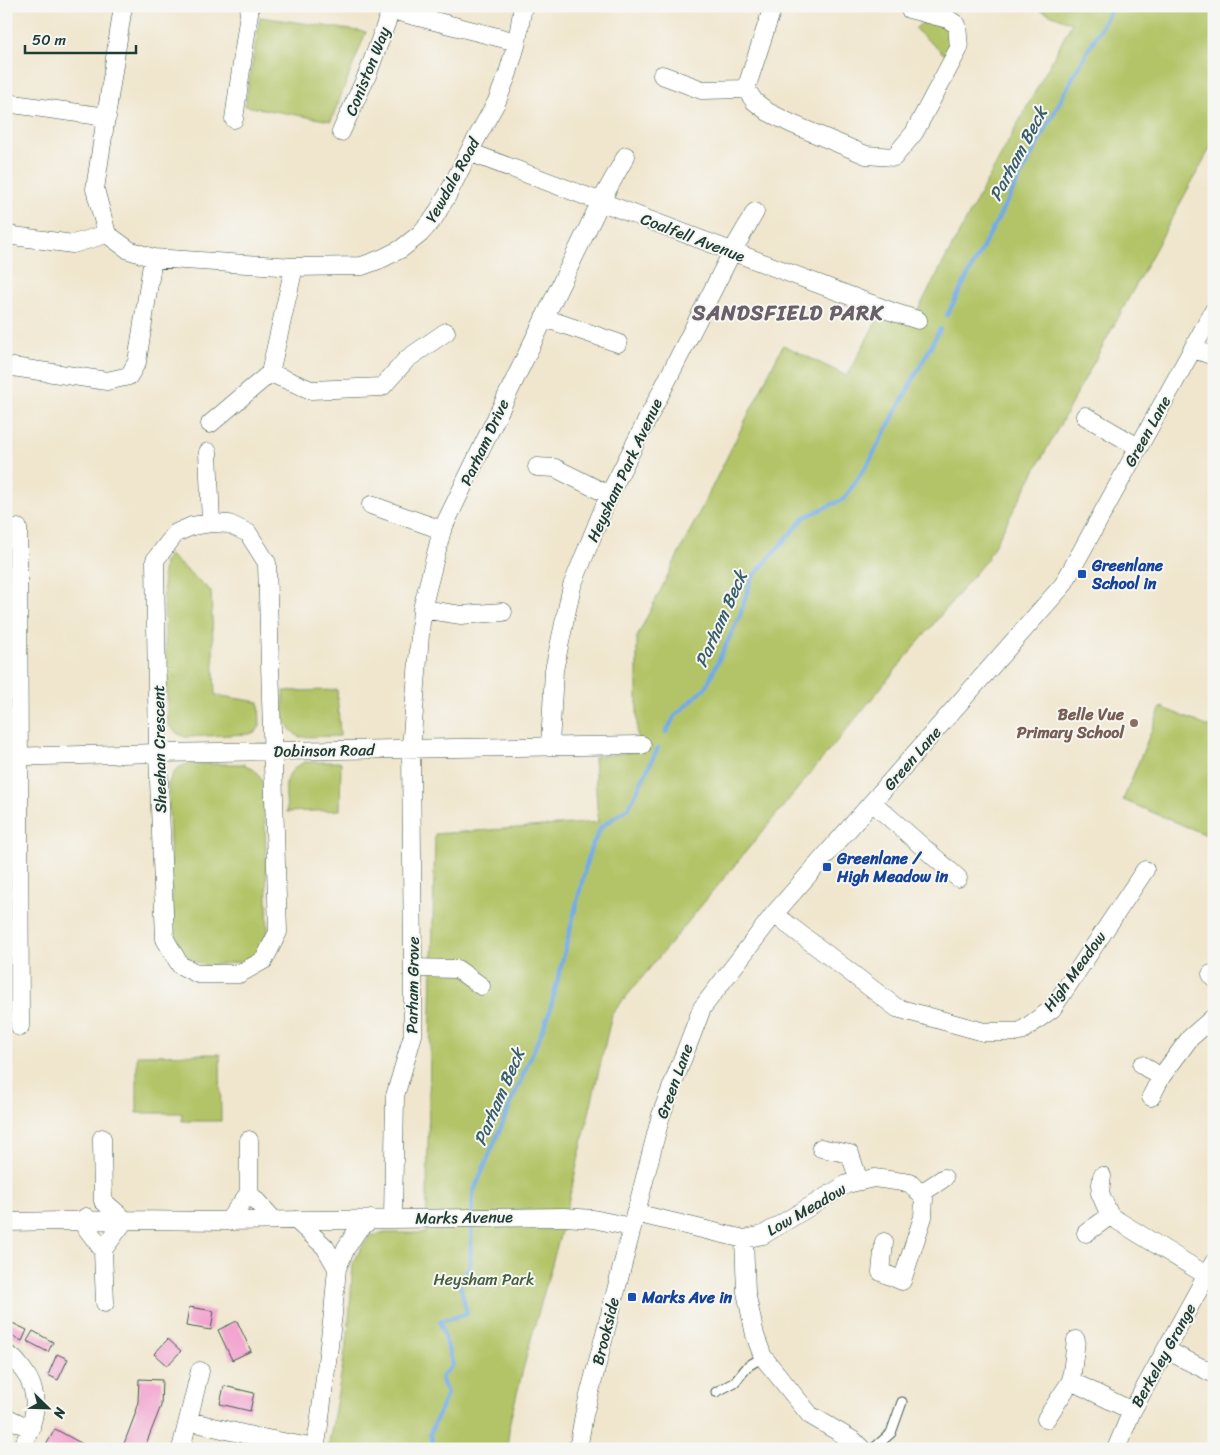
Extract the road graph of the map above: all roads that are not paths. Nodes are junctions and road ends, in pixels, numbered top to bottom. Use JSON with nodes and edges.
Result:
{"nodes":[{"id":1,"x":124,"y":6,"type":"edge"},
{"id":2,"x":250,"y":6,"type":"edge"},
{"id":3,"x":522,"y":6,"type":"edge"},
{"id":4,"x":774,"y":6,"type":"edge"},
{"id":5,"x":392,"y":8,"type":"edge"},
{"id":6,"x":909,"y":8,"type":"dead end"},
{"id":7,"x":518,"y":42,"type":"junction"},
{"id":8,"x":662,"y":75,"type":"dead end"},
{"id":9,"x":746,"y":89,"type":"junction"},
{"id":10,"x":6,"y":103,"type":"edge"},
{"id":11,"x":106,"y":117,"type":"junction"},
{"id":12,"x":234,"y":119,"type":"dead end"},
{"id":13,"x":341,"y":132,"type":"dead end"},
{"id":14,"x":469,"y":152,"type":"junction"},
{"id":15,"x":626,"y":156,"type":"dead end"},
{"id":16,"x":601,"y":201,"type":"junction"},
{"id":17,"x":755,"y":212,"type":"dead end"},
{"id":18,"x":107,"y":234,"type":"junction"},
{"id":19,"x":6,"y":235,"type":"edge"},
{"id":20,"x":732,"y":252,"type":"junction"},
{"id":21,"x":153,"y":258,"type":"junction"},
{"id":22,"x":294,"y":267,"type":"junction"},
{"id":23,"x":1214,"y":310,"type":"edge"},
{"id":24,"x":544,"y":318,"type":"junction"},
{"id":25,"x":918,"y":320,"type":"dead end"},
{"id":26,"x":446,"y":332,"type":"dead end"},
{"id":27,"x":618,"y":342,"type":"dead end"},
{"id":28,"x":1193,"y":349,"type":"junction"},
{"id":29,"x":1214,"y":356,"type":"edge"},
{"id":30,"x":6,"y":366,"type":"edge"},
{"id":31,"x":270,"y":373,"type":"junction"},
{"id":32,"x":1085,"y":416,"type":"dead end"},
{"id":33,"x":210,"y":424,"type":"dead end"},
{"id":34,"x":1138,"y":447,"type":"junction"},
{"id":35,"x":208,"y":452,"type":"dead end"},
{"id":36,"x":537,"y":466,"type":"dead end"},
{"id":37,"x":609,"y":494,"type":"junction"},
{"id":38,"x":371,"y":505,"type":"dead end"},
{"id":39,"x":211,"y":524,"type":"junction"},
{"id":40,"x":18,"y":528,"type":"dead end"},
{"id":41,"x":442,"y":530,"type":"junction"},
{"id":42,"x":422,"y":609,"type":"junction"},
{"id":43,"x":503,"y":612,"type":"dead end"},
{"id":44,"x":642,"y":745,"type":"dead end"},
{"id":45,"x":550,"y":746,"type":"junction"},
{"id":46,"x":411,"y":750,"type":"junction"},
{"id":47,"x":273,"y":751,"type":"junction"},
{"id":48,"x":158,"y":753,"type":"junction"},
{"id":49,"x":13,"y":757,"type":"edge"},
{"id":50,"x":872,"y":803,"type":"junction"},
{"id":51,"x":1145,"y":870,"type":"dead end"},
{"id":52,"x":958,"y":878,"type":"dead end"},
{"id":53,"x":774,"y":914,"type":"junction"},
{"id":54,"x":414,"y":968,"type":"junction"},
{"id":55,"x":481,"y":986,"type":"dead end"},
{"id":56,"x":1214,"y":1017,"type":"edge"},
{"id":57,"x":20,"y":1027,"type":"dead end"},
{"id":58,"x":1142,"y":1065,"type":"dead end"},
{"id":59,"x":1161,"y":1077,"type":"junction"},
{"id":60,"x":1151,"y":1097,"type":"dead end"},
{"id":61,"x":102,"y":1138,"type":"dead end"},
{"id":62,"x":249,"y":1140,"type":"dead end"},
{"id":63,"x":821,"y":1148,"type":"dead end"},
{"id":64,"x":1102,"y":1176,"type":"dead end"},
{"id":65,"x":944,"y":1178,"type":"dead end"},
{"id":66,"x":859,"y":1181,"type":"junction"},
{"id":67,"x":249,"y":1193,"type":"junction"},
{"id":68,"x":920,"y":1194,"type":"junction"},
{"id":69,"x":103,"y":1201,"type":"junction"},
{"id":70,"x":1110,"y":1216,"type":"junction"},
{"id":71,"x":394,"y":1218,"type":"junction"},
{"id":72,"x":372,"y":1219,"type":"junction"},
{"id":73,"x":125,"y":1220,"type":"junction"},
{"id":74,"x":274,"y":1220,"type":"junction"},
{"id":75,"x":296,"y":1220,"type":"junction"},
{"id":76,"x":633,"y":1220,"type":"junction"},
{"id":77,"x":81,"y":1221,"type":"junction"},
{"id":78,"x":228,"y":1221,"type":"junction"},
{"id":79,"x":6,"y":1222,"type":"edge"},
{"id":80,"x":1086,"y":1233,"type":"dead end"},
{"id":81,"x":744,"y":1239,"type":"junction"},
{"id":82,"x":884,"y":1242,"type":"dead end"},
{"id":83,"x":103,"y":1250,"type":"junction"},
{"id":84,"x":337,"y":1268,"type":"junction"},
{"id":85,"x":1210,"y":1268,"type":"edge"},
{"id":86,"x":105,"y":1303,"type":"dead end"},
{"id":87,"x":1076,"y":1340,"type":"dead end"},
{"id":88,"x":1166,"y":1350,"type":"junction"},
{"id":89,"x":6,"y":1354,"type":"edge"},
{"id":90,"x":763,"y":1357,"type":"junction"},
{"id":91,"x":200,"y":1371,"type":"dead end"},
{"id":92,"x":1214,"y":1374,"type":"edge"},
{"id":93,"x":1071,"y":1381,"type":"junction"},
{"id":94,"x":716,"y":1392,"type":"dead end"},
{"id":95,"x":902,"y":1402,"type":"dead end"},
{"id":96,"x":1132,"y":1411,"type":"junction"},
{"id":97,"x":6,"y":1417,"type":"edge"},
{"id":98,"x":1046,"y":1419,"type":"dead end"},
{"id":99,"x":188,"y":1421,"type":"junction"},
{"id":100,"x":31,"y":1428,"type":"junction"},
{"id":101,"x":315,"y":1448,"type":"edge"},
{"id":102,"x":22,"y":1449,"type":"edge"},
{"id":103,"x":181,"y":1449,"type":"edge"},
{"id":104,"x":578,"y":1449,"type":"edge"},
{"id":105,"x":862,"y":1449,"type":"edge"},
{"id":106,"x":873,"y":1449,"type":"edge"},
{"id":107,"x":1116,"y":1449,"type":"edge"}],
"edges":[{"from":1,"to":11,"type":"street"},
{"from":2,"to":12,"type":"street"},
{"from":3,"to":7,"type":"street","name":"Yewdale Road"},
{"from":4,"to":9,"type":"street"},
{"from":5,"to":7,"type":"street","name":"Coniston Way"},
{"from":5,"to":13,"type":"street","name":"Coniston Way"},
{"from":6,"to":9,"type":"street"},
{"from":7,"to":14,"type":"street","name":"Yewdale Road"},
{"from":8,"to":9,"type":"street"},
{"from":10,"to":11,"type":"street"},
{"from":11,"to":18,"type":"street"},
{"from":14,"to":16,"type":"street","name":"Coalfell Avenue"},
{"from":14,"to":22,"type":"street","name":"Yewdale Road"},
{"from":15,"to":16,"type":"street","name":"Parham Drive"},
{"from":16,"to":20,"type":"street","name":"Coalfell Avenue"},
{"from":16,"to":24,"type":"street","name":"Parham Drive"},
{"from":17,"to":20,"type":"street","name":"Heysham Park Avenue"},
{"from":18,"to":19,"type":"street"},
{"from":18,"to":21,"type":"street","name":"Yewdale Road"},
{"from":20,"to":25,"type":"street","name":"Coalfell Avenue"},
{"from":20,"to":37,"type":"street","name":"Heysham Park Avenue"},
{"from":21,"to":22,"type":"street","name":"Yewdale Road"},
{"from":21,"to":30,"type":"street"},
{"from":22,"to":31,"type":"street"},
{"from":23,"to":28,"type":"street","name":"Green Lane"},
{"from":24,"to":27,"type":"street"},
{"from":24,"to":41,"type":"street","name":"Parham Drive"},
{"from":26,"to":31,"type":"street"},
{"from":28,"to":29,"type":"street"},
{"from":28,"to":34,"type":"street","name":"Green Lane"},
{"from":31,"to":33,"type":"street"},
{"from":32,"to":34,"type":"street"},
{"from":34,"to":50,"type":"street","name":"Green Lane"},
{"from":35,"to":39,"type":"street"},
{"from":36,"to":37,"type":"street"},
{"from":37,"to":45,"type":"street","name":"Heysham Park Avenue"},
{"from":38,"to":41,"type":"street"},
{"from":39,"to":47,"type":"street","name":"Sheehan Crescent"},
{"from":39,"to":48,"type":"street","name":"Sheehan Crescent"},
{"from":40,"to":49,"type":"street"},
{"from":41,"to":42,"type":"street","name":"Parham Drive"},
{"from":42,"to":43,"type":"street"},
{"from":42,"to":46,"type":"street","name":"Parham Drive"},
{"from":44,"to":45,"type":"street","name":"Dobinson Road"},
{"from":45,"to":46,"type":"street","name":"Dobinson Road"},
{"from":46,"to":47,"type":"street","name":"Dobinson Road"},
{"from":46,"to":54,"type":"street","name":"Parham Grove"},
{"from":47,"to":48,"type":"street","name":"Dobinson Road"},
{"from":47,"to":48,"type":"street","name":"Sheehan Crescent"},
{"from":48,"to":49,"type":"street","name":"Dobinson Road"},
{"from":49,"to":57,"type":"street"},
{"from":50,"to":52,"type":"street"},
{"from":50,"to":53,"type":"street","name":"Green Lane"},
{"from":51,"to":53,"type":"street","name":"High Meadow"},
{"from":53,"to":76,"type":"street","name":"Green Lane"},
{"from":54,"to":55,"type":"street"},
{"from":54,"to":71,"type":"street","name":"Parham Grove"},
{"from":56,"to":59,"type":"street"},
{"from":58,"to":59,"type":"street"},
{"from":59,"to":60,"type":"street"},
{"from":61,"to":69,"type":"street"},
{"from":62,"to":67,"type":"street"},
{"from":63,"to":66,"type":"street"},
{"from":64,"to":70,"type":"street"},
{"from":65,"to":68,"type":"street"},
{"from":66,"to":68,"type":"street","name":"Low Meadow"},
{"from":66,"to":81,"type":"street","name":"Low Meadow"},
{"from":67,"to":74,"type":"street"},
{"from":67,"to":78,"type":"street"},
{"from":68,"to":82,"type":"street"},
{"from":69,"to":73,"type":"street"},
{"from":69,"to":77,"type":"street"},
{"from":70,"to":80,"type":"street"},
{"from":70,"to":85,"type":"street"},
{"from":71,"to":72,"type":"street","name":"Marks Avenue"},
{"from":71,"to":76,"type":"street","name":"Marks Avenue"},
{"from":72,"to":75,"type":"street","name":"Marks Avenue"},
{"from":72,"to":84,"type":"street"},
{"from":73,"to":77,"type":"street","name":"Marks Avenue"},
{"from":73,"to":78,"type":"street","name":"Marks Avenue"},
{"from":73,"to":83,"type":"street"},
{"from":74,"to":75,"type":"street","name":"Marks Avenue"},
{"from":74,"to":78,"type":"street","name":"Marks Avenue"},
{"from":75,"to":84,"type":"street"},
{"from":76,"to":81,"type":"street","name":"Low Meadow"},
{"from":76,"to":104,"type":"street","name":"Brookside"},
{"from":77,"to":79,"type":"street","name":"Marks Avenue"},
{"from":77,"to":83,"type":"street"},
{"from":81,"to":90,"type":"street"},
{"from":83,"to":86,"type":"street"},
{"from":84,"to":101,"type":"street"},
{"from":85,"to":88,"type":"street","name":"Berkeley Grange"},
{"from":87,"to":93,"type":"street"},
{"from":88,"to":92,"type":"street"},
{"from":88,"to":96,"type":"street","name":"Berkeley Grange"},
{"from":89,"to":100,"type":"street"},
{"from":90,"to":94,"type":"lane"},
{"from":90,"to":105,"type":"street"},
{"from":91,"to":99,"type":"street"},
{"from":93,"to":96,"type":"street"},
{"from":93,"to":98,"type":"street"},
{"from":95,"to":106,"type":"lane"},
{"from":96,"to":107,"type":"street","name":"Berkeley Grange"},
{"from":97,"to":100,"type":"street"},
{"from":99,"to":101,"type":"street"},
{"from":99,"to":103,"type":"street"},
{"from":100,"to":102,"type":"street"}]}
